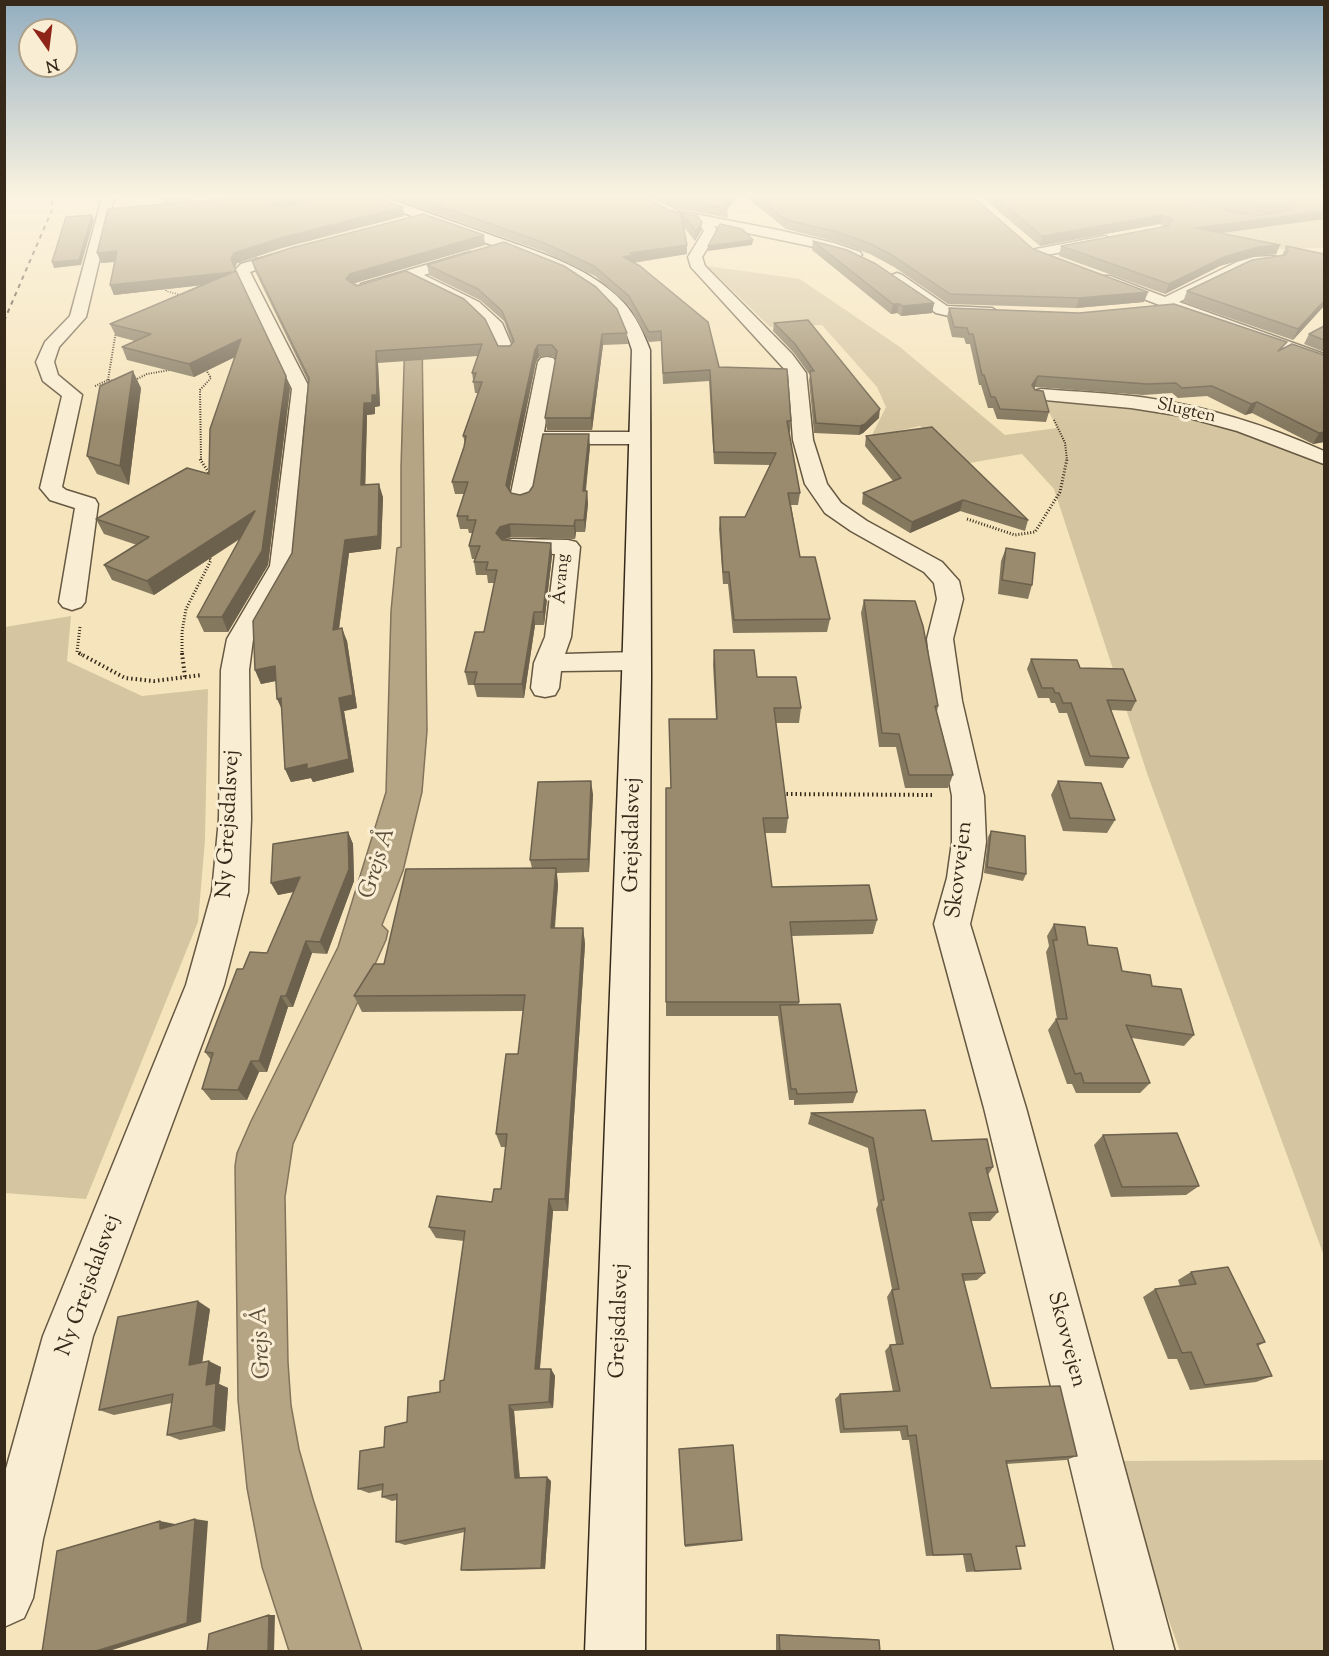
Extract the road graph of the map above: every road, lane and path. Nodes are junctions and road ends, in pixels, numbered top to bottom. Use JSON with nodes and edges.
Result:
{"nodes":[{"id":1,"x":89,"y":271,"type":"edge"},
{"id":2,"x":242,"y":271,"type":"edge"},
{"id":3,"x":419,"y":271,"type":"edge"},
{"id":4,"x":568,"y":271,"type":"edge"},
{"id":5,"x":702,"y":271,"type":"edge"},
{"id":6,"x":886,"y":271,"type":"edge"},
{"id":7,"x":1229,"y":271,"type":"edge"},
{"id":8,"x":410,"y":274,"type":"junction"},
{"id":9,"x":1092,"y":275,"type":"edge"},
{"id":10,"x":166,"y":282,"type":"edge"},
{"id":11,"x":359,"y":289,"type":"edge"},
{"id":12,"x":188,"y":297,"type":"edge"},
{"id":13,"x":1170,"y":306,"type":"junction"},
{"id":14,"x":1142,"y":308,"type":"edge"},
{"id":15,"x":1009,"y":313,"type":"edge"},
{"id":16,"x":78,"y":317,"type":"junction"},
{"id":17,"x":505,"y":351,"type":"edge"},
{"id":18,"x":202,"y":359,"type":"edge"},
{"id":19,"x":1324,"y":360,"type":"edge"},
{"id":20,"x":547,"y":362,"type":"edge"},
{"id":21,"x":176,"y":369,"type":"edge"},
{"id":22,"x":108,"y":380,"type":"junction"},
{"id":23,"x":119,"y":382,"type":"edge"},
{"id":24,"x":129,"y":384,"type":"edge"},
{"id":25,"x":72,"y":395,"type":"junction"},
{"id":26,"x":1041,"y":395,"type":"joint"},
{"id":27,"x":532,"y":438,"type":"junction"},
{"id":28,"x":638,"y":438,"type":"junction"},
{"id":29,"x":1324,"y":458,"type":"edge"},
{"id":30,"x":211,"y":477,"type":"edge"},
{"id":31,"x":521,"y":498,"type":"edge"},
{"id":32,"x":967,"y":519,"type":"dead end"},
{"id":33,"x":512,"y":546,"type":"edge"},
{"id":34,"x":206,"y":554,"type":"edge"},
{"id":35,"x":72,"y":602,"type":"joint"},
{"id":36,"x":636,"y":661,"type":"junction"},
{"id":37,"x":235,"y":670,"type":"junction"},
{"id":38,"x":185,"y":677,"type":"junction"},
{"id":39,"x":778,"y":794,"type":"edge"},
{"id":40,"x":968,"y":796,"type":"junction"},
{"id":41,"x":4,"y":1598,"type":"edge"},
{"id":42,"x":615,"y":1652,"type":"edge"},
{"id":43,"x":1145,"y":1652,"type":"edge"}],
"edges":[{"from":1,"to":16,"type":"street"},
{"from":2,"to":37,"type":"street","name":"Ny Grejsdalsvej"},
{"from":3,"to":8,"type":"street"},
{"from":4,"to":28,"type":"street","name":"Grejsdalsvej"},
{"from":5,"to":40,"type":"street","name":"Skovvejen"},
{"from":6,"to":15,"type":"street"},
{"from":7,"to":13,"type":"street"},
{"from":8,"to":11,"type":"street"},
{"from":8,"to":17,"type":"street"},
{"from":9,"to":13,"type":"street"},
{"from":10,"to":12,"type":"path"},
{"from":13,"to":14,"type":"street"},
{"from":13,"to":19,"type":"street"},
{"from":16,"to":22,"type":"path"},
{"from":16,"to":25,"type":"street"},
{"from":18,"to":30,"type":"path"},
{"from":20,"to":27,"type":"street"},
{"from":21,"to":24,"type":"path"},
{"from":22,"to":23,"type":"path"},
{"from":22,"to":25,"type":"path"},
{"from":25,"to":35,"type":"street"},
{"from":26,"to":29,"type":"street","name":"Slugten"},
{"from":26,"to":32,"type":"path"},
{"from":27,"to":28,"type":"street"},
{"from":27,"to":31,"type":"street"},
{"from":28,"to":36,"type":"street","name":"Grejsdalsvej"},
{"from":33,"to":36,"type":"street","name":"Åvang"},
{"from":34,"to":38,"type":"path"},
{"from":35,"to":38,"type":"path"},
{"from":36,"to":42,"type":"street","name":"Grejsdalsvej"},
{"from":37,"to":38,"type":"path"},
{"from":37,"to":41,"type":"street","name":"Ny Grejsdalsvej"},
{"from":39,"to":40,"type":"path"},
{"from":40,"to":43,"type":"street","name":"Skovvejen"}]}
